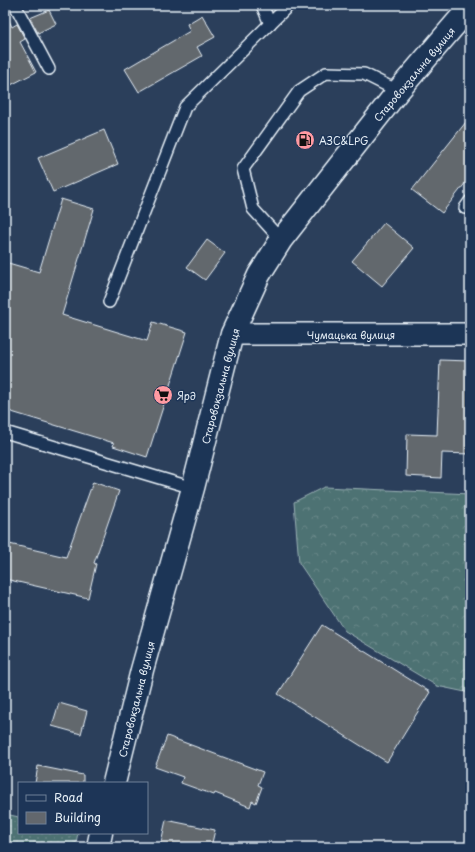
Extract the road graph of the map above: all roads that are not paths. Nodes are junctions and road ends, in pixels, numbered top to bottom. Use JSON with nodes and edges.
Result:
{"nodes":[{"id":1,"x":14,"y":5,"type":"edge"},
{"id":2,"x":262,"y":5,"type":"edge"},
{"id":3,"x":289,"y":5,"type":"edge"},
{"id":4,"x":468,"y":12,"type":"edge"},
{"id":5,"x":270,"y":24,"type":"junction"},
{"id":6,"x":50,"y":69,"type":"dead end"},
{"id":7,"x":398,"y":91,"type":"junction"},
{"id":8,"x":281,"y":240,"type":"junction"},
{"id":9,"x":109,"y":302,"type":"dead end"},
{"id":10,"x":232,"y":334,"type":"junction"},
{"id":11,"x":470,"y":334,"type":"edge"},
{"id":12,"x":5,"y":432,"type":"edge"},
{"id":13,"x":193,"y":488,"type":"junction"},
{"id":14,"x":114,"y":782,"type":"edge"},
{"id":15,"x":101,"y":834,"type":"edge"},
{"id":16,"x":98,"y":847,"type":"edge"}],
"edges":[{"from":1,"to":6,"type":"lane"},
{"from":2,"to":5,"type":"lane"},
{"from":3,"to":5,"type":"lane"},
{"from":4,"to":7,"type":"main road","name":"Старовокзальна вулиця"},
{"from":5,"to":9,"type":"lane"},
{"from":7,"to":8,"type":"main road","name":"Старовокзальна вулиця"},
{"from":7,"to":8,"type":"lane"},
{"from":8,"to":10,"type":"main road","name":"Старовокзальна вулиця"},
{"from":10,"to":11,"type":"street","name":"Чумацька вулиця"},
{"from":10,"to":13,"type":"main road","name":"Старовокзальна вулиця"},
{"from":12,"to":13,"type":"lane"},
{"from":13,"to":14,"type":"main road","name":"Старовокзальна вулиця"},
{"from":15,"to":16,"type":"main road"}]}
